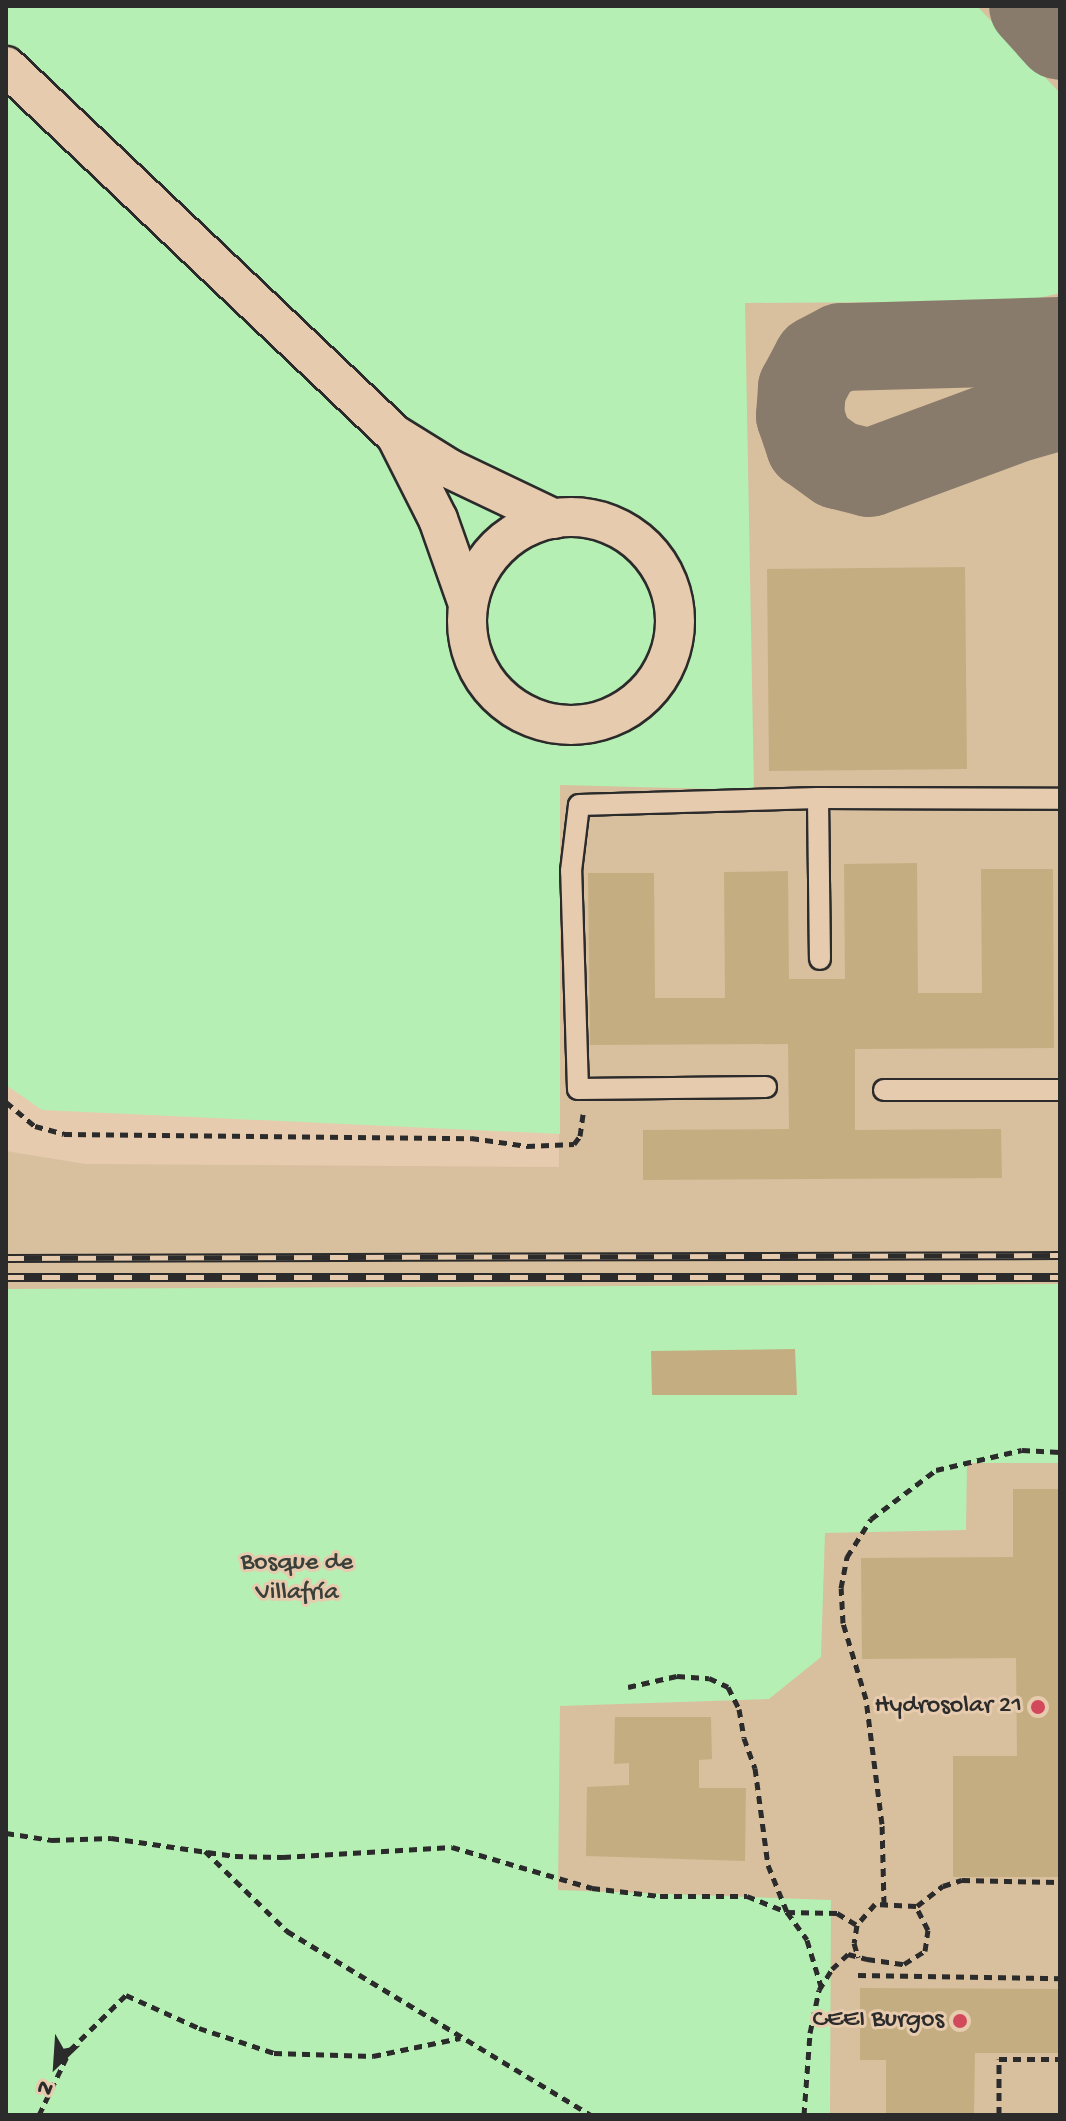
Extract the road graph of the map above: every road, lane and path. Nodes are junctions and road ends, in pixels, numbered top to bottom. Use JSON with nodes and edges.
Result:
{"nodes":[{"id":1,"x":6,"y":66,"type":"edge"},
{"id":2,"x":394,"y":434,"type":"junction"},
{"id":3,"x":555,"y":519,"type":"junction"},
{"id":4,"x":468,"y":604,"type":"junction"},
{"id":5,"x":818,"y":798,"type":"junction"},
{"id":6,"x":1060,"y":799,"type":"edge"},
{"id":7,"x":820,"y":959,"type":"dead end"},
{"id":8,"x":766,"y":1087,"type":"dead end"},
{"id":9,"x":578,"y":1089,"type":"junction"},
{"id":10,"x":884,"y":1090,"type":"dead end"},
{"id":11,"x":1060,"y":1090,"type":"edge"},
{"id":12,"x":6,"y":1102,"type":"edge"},
{"id":13,"x":1060,"y":1452,"type":"edge"},
{"id":14,"x":628,"y":1687,"type":"dead end"},
{"id":15,"x":6,"y":1833,"type":"edge"},
{"id":16,"x":205,"y":1851,"type":"junction"},
{"id":17,"x":1060,"y":1882,"type":"edge"},
{"id":18,"x":884,"y":1904,"type":"junction"},
{"id":19,"x":916,"y":1906,"type":"junction"},
{"id":20,"x":787,"y":1912,"type":"junction"},
{"id":21,"x":857,"y":1925,"type":"junction"},
{"id":22,"x":858,"y":1957,"type":"junction"},
{"id":23,"x":858,"y":1975,"type":"dead end"},
{"id":24,"x":1060,"y":1978,"type":"edge"},
{"id":25,"x":821,"y":1986,"type":"junction"},
{"id":26,"x":460,"y":2038,"type":"junction"},
{"id":27,"x":1060,"y":2059,"type":"edge"},
{"id":28,"x":39,"y":2115,"type":"edge"},
{"id":29,"x":591,"y":2115,"type":"edge"},
{"id":30,"x":804,"y":2115,"type":"edge"},
{"id":31,"x":999,"y":2115,"type":"edge"}],
"edges":[{"from":1,"to":2,"type":"street"},
{"from":2,"to":3,"type":"street"},
{"from":2,"to":4,"type":"street"},
{"from":3,"to":4,"type":"street"},
{"from":3,"to":4,"type":"street"},
{"from":5,"to":6,"type":"lane"},
{"from":5,"to":7,"type":"lane"},
{"from":5,"to":9,"type":"lane"},
{"from":8,"to":9,"type":"lane"},
{"from":9,"to":12,"type":"path"},
{"from":10,"to":11,"type":"lane"},
{"from":13,"to":18,"type":"path"},
{"from":14,"to":20,"type":"path"},
{"from":15,"to":16,"type":"path"},
{"from":16,"to":20,"type":"path"},
{"from":16,"to":26,"type":"path"},
{"from":17,"to":19,"type":"path"},
{"from":18,"to":19,"type":"path"},
{"from":18,"to":21,"type":"path"},
{"from":19,"to":22,"type":"path"},
{"from":20,"to":21,"type":"path"},
{"from":20,"to":25,"type":"path"},
{"from":21,"to":22,"type":"path"},
{"from":22,"to":25,"type":"path"},
{"from":23,"to":24,"type":"path"},
{"from":25,"to":30,"type":"path"},
{"from":26,"to":28,"type":"path"},
{"from":26,"to":29,"type":"path"},
{"from":27,"to":31,"type":"path"}]}
